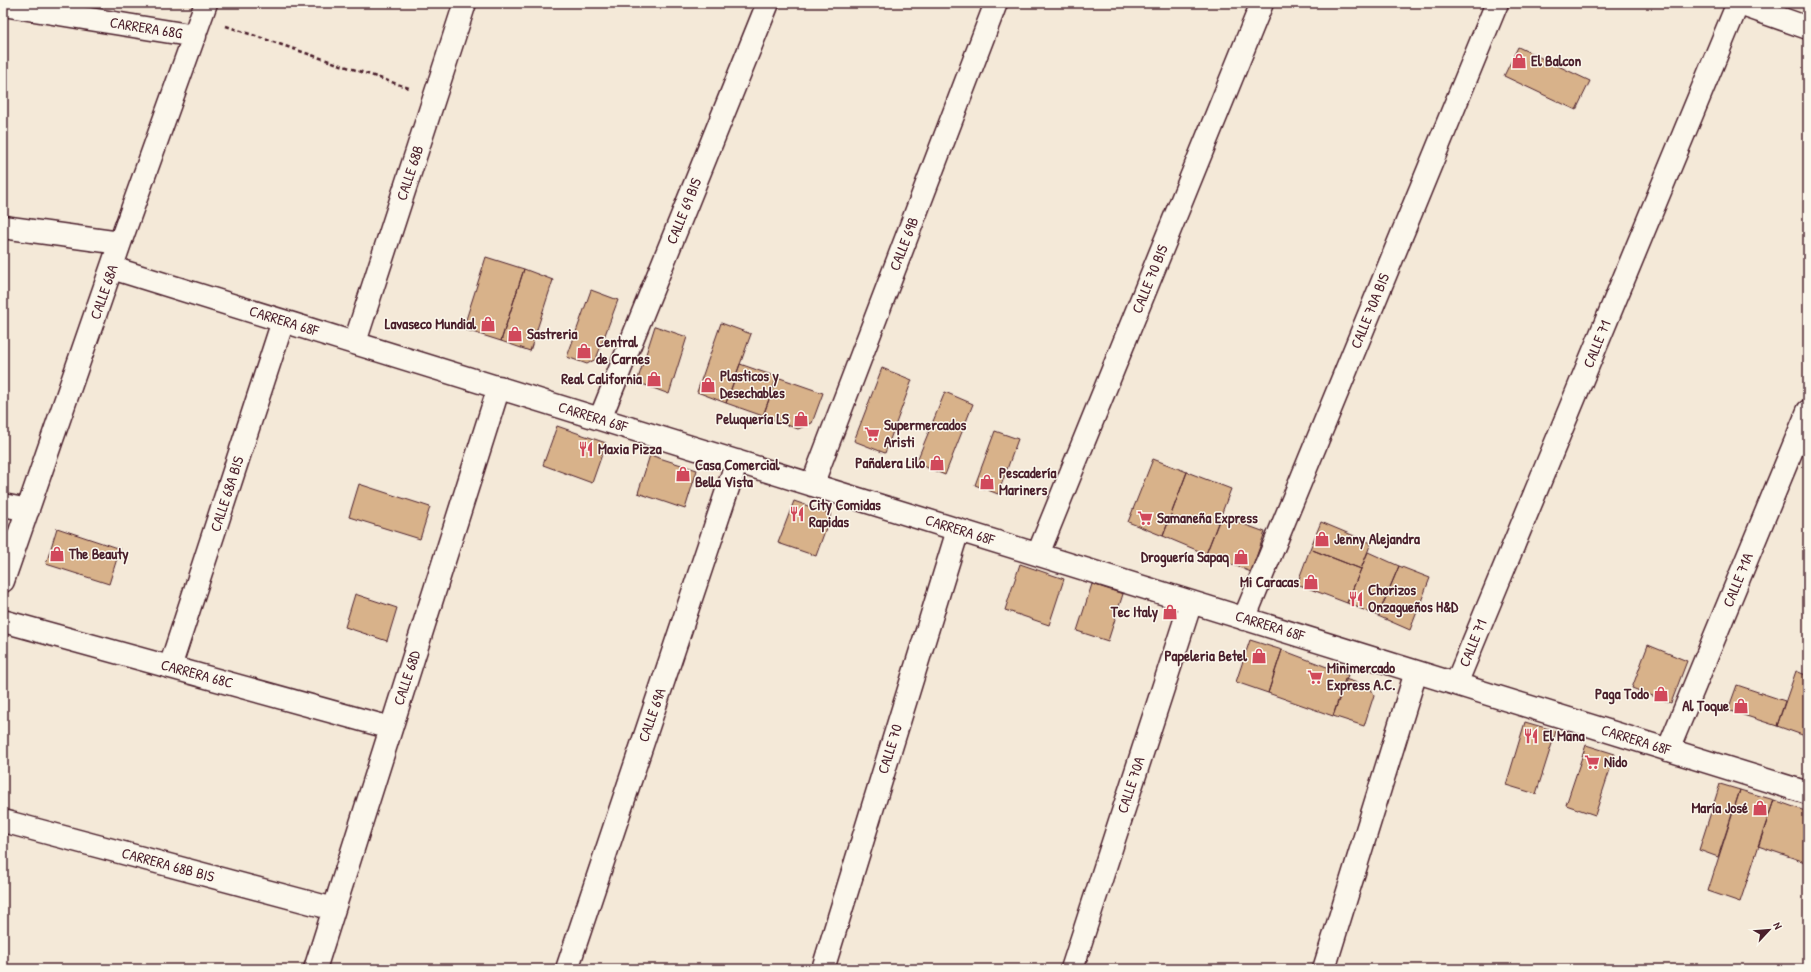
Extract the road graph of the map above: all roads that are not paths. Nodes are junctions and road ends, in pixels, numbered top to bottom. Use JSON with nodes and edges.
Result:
{"nodes":[{"id":1,"x":466,"y":3,"type":"edge"},
{"id":2,"x":768,"y":3,"type":"edge"},
{"id":3,"x":996,"y":3,"type":"edge"},
{"id":4,"x":1262,"y":3,"type":"edge"},
{"id":5,"x":1496,"y":3,"type":"edge"},
{"id":6,"x":1737,"y":3,"type":"edge"},
{"id":7,"x":3,"y":6,"type":"edge"},
{"id":8,"x":200,"y":19,"type":"edge"},
{"id":9,"x":1808,"y":28,"type":"edge"},
{"id":10,"x":3,"y":227,"type":"edge"},
{"id":11,"x":120,"y":243,"type":"junction"},
{"id":12,"x":112,"y":268,"type":"junction"},
{"id":13,"x":283,"y":321,"type":"junction"},
{"id":14,"x":354,"y":342,"type":"junction"},
{"id":15,"x":499,"y":387,"type":"junction"},
{"id":16,"x":1808,"y":411,"type":"edge"},
{"id":17,"x":600,"y":419,"type":"junction"},
{"id":18,"x":738,"y":461,"type":"junction"},
{"id":19,"x":812,"y":484,"type":"junction"},
{"id":20,"x":3,"y":505,"type":"edge"},
{"id":21,"x":28,"y":510,"type":"junction"},
{"id":22,"x":958,"y":530,"type":"junction"},
{"id":23,"x":1038,"y":554,"type":"junction"},
{"id":24,"x":3,"y":581,"type":"edge"},
{"id":25,"x":1191,"y":602,"type":"junction"},
{"id":26,"x":1244,"y":618,"type":"junction"},
{"id":27,"x":3,"y":621,"type":"edge"},
{"id":28,"x":170,"y":667,"type":"junction"},
{"id":29,"x":1416,"y":672,"type":"junction"},
{"id":30,"x":1456,"y":684,"type":"junction"},
{"id":31,"x":391,"y":728,"type":"junction"},
{"id":32,"x":1668,"y":750,"type":"junction"},
{"id":33,"x":1808,"y":793,"type":"edge"},
{"id":34,"x":3,"y":821,"type":"edge"},
{"id":35,"x":334,"y":908,"type":"junction"},
{"id":36,"x":315,"y":969,"type":"edge"},
{"id":37,"x":567,"y":969,"type":"edge"},
{"id":38,"x":823,"y":969,"type":"edge"},
{"id":39,"x":1072,"y":969,"type":"edge"},
{"id":40,"x":1324,"y":969,"type":"edge"}],
"edges":[{"from":1,"to":14,"type":"street","name":"CALLE 68B"},
{"from":2,"to":17,"type":"street","name":"CALLE 69 BIS"},
{"from":3,"to":19,"type":"street","name":"CALLE 69B"},
{"from":4,"to":23,"type":"street","name":"CALLE 70 BIS"},
{"from":5,"to":26,"type":"street","name":"CALLE 70A BIS"},
{"from":6,"to":9,"type":"street"},
{"from":6,"to":30,"type":"street","name":"CALLE 71"},
{"from":7,"to":8,"type":"street","name":"CARRERA 68G"},
{"from":8,"to":11,"type":"street","name":"CALLE 68A"},
{"from":10,"to":11,"type":"street"},
{"from":11,"to":12,"type":"street","name":"CALLE 68A"},
{"from":12,"to":13,"type":"street","name":"CARRERA 68F"},
{"from":12,"to":21,"type":"street","name":"CALLE 68A"},
{"from":13,"to":14,"type":"street","name":"CARRERA 68F"},
{"from":13,"to":28,"type":"street","name":"CALLE 68A BIS"},
{"from":14,"to":15,"type":"street","name":"CARRERA 68F"},
{"from":15,"to":17,"type":"street","name":"CARRERA 68F"},
{"from":15,"to":31,"type":"street","name":"CALLE 68D"},
{"from":16,"to":32,"type":"street","name":"CALLE 71A"},
{"from":17,"to":18,"type":"street","name":"CARRERA 68F"},
{"from":18,"to":19,"type":"street","name":"CARRERA 68F"},
{"from":18,"to":37,"type":"street","name":"CALLE 69A"},
{"from":19,"to":22,"type":"street","name":"CARRERA 68F"},
{"from":20,"to":21,"type":"street"},
{"from":21,"to":24,"type":"street","name":"CALLE 68A"},
{"from":22,"to":23,"type":"street","name":"CARRERA 68F"},
{"from":22,"to":38,"type":"street","name":"CALLE 70"},
{"from":23,"to":25,"type":"street","name":"CARRERA 68F"},
{"from":25,"to":26,"type":"street","name":"CARRERA 68F"},
{"from":25,"to":39,"type":"street","name":"CALLE 70A"},
{"from":26,"to":29,"type":"street","name":"CARRERA 68F"},
{"from":27,"to":28,"type":"street","name":"CARRERA 68C"},
{"from":28,"to":31,"type":"street","name":"CARRERA 68C"},
{"from":29,"to":30,"type":"street","name":"CARRERA 68F"},
{"from":29,"to":40,"type":"street"},
{"from":30,"to":32,"type":"street","name":"CARRERA 68F"},
{"from":31,"to":35,"type":"street","name":"CALLE 68D"},
{"from":32,"to":33,"type":"street","name":"CARRERA 68F"},
{"from":34,"to":35,"type":"street","name":"CARRERA 68B BIS"},
{"from":35,"to":36,"type":"street","name":"CALLE 68D"}]}
